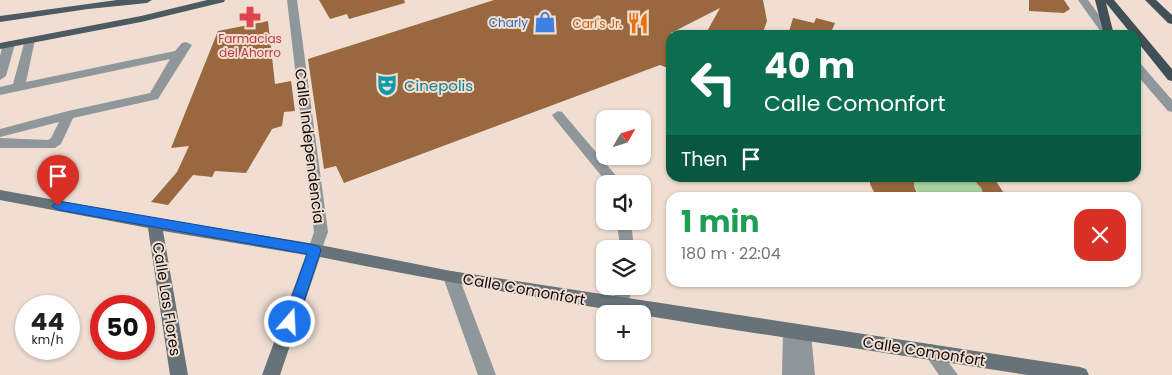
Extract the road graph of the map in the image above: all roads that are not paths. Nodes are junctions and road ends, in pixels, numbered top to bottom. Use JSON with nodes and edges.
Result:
{"nodes":[{"id":1,"x":147,"y":0,"type":"edge"},
{"id":2,"x":220,"y":0,"type":"edge"},
{"id":3,"x":292,"y":0,"type":"edge"},
{"id":4,"x":1082,"y":0,"type":"edge"},
{"id":5,"x":1100,"y":0,"type":"edge"},
{"id":6,"x":1109,"y":0,"type":"edge"},
{"id":7,"x":1150,"y":0,"type":"edge"},
{"id":8,"x":1155,"y":0,"type":"edge"},
{"id":9,"x":46,"y":12,"type":"junction"},
{"id":10,"x":1168,"y":17,"type":"edge"},
{"id":11,"x":0,"y":19,"type":"edge"},
{"id":12,"x":1105,"y":30,"type":"edge"},
{"id":13,"x":1108,"y":30,"type":"edge"},
{"id":14,"x":1134,"y":30,"type":"edge"},
{"id":15,"x":1141,"y":39,"type":"edge"},
{"id":16,"x":33,"y":40,"type":"junction"},
{"id":17,"x":4,"y":45,"type":"edge"},
{"id":18,"x":1141,"y":72,"type":"edge"},
{"id":19,"x":0,"y":76,"type":"edge"},
{"id":20,"x":1172,"y":77,"type":"edge"},
{"id":21,"x":20,"y":86,"type":"junction"},
{"id":22,"x":0,"y":91,"type":"edge"},
{"id":23,"x":1172,"y":108,"type":"edge"},
{"id":24,"x":68,"y":115,"type":"junction"},
{"id":25,"x":558,"y":115,"type":"dead end"},
{"id":26,"x":1,"y":141,"type":"edge"},
{"id":27,"x":608,"y":175,"type":"edge"},
{"id":28,"x":0,"y":195,"type":"edge"},
{"id":29,"x":155,"y":224,"type":"junction"},
{"id":30,"x":315,"y":250,"type":"junction"},
{"id":31,"x":451,"y":277,"type":"junction"},
{"id":32,"x":623,"y":295,"type":"edge"},
{"id":33,"x":621,"y":305,"type":"joint"},
{"id":34,"x":651,"y":310,"type":"edge"},
{"id":35,"x":797,"y":332,"type":"junction"},
{"id":36,"x":931,"y":352,"type":"junction"},
{"id":37,"x":178,"y":375,"type":"edge"},
{"id":38,"x":272,"y":375,"type":"edge"},
{"id":39,"x":487,"y":375,"type":"edge"},
{"id":40,"x":791,"y":375,"type":"edge"},
{"id":41,"x":806,"y":375,"type":"edge"},
{"id":42,"x":949,"y":375,"type":"edge"},
{"id":43,"x":1080,"y":375,"type":"edge"}],
"edges":[{"from":1,"to":9,"type":"main road"},
{"from":2,"to":16,"type":"main road"},
{"from":3,"to":30,"type":"street","name":"Calle Independencia"},
{"from":4,"to":12,"type":"street"},
{"from":5,"to":13,"type":"highway"},
{"from":6,"to":14,"type":"highway"},
{"from":7,"to":10,"type":"highway"},
{"from":8,"to":10,"type":"street"},
{"from":9,"to":11,"type":"main road"},
{"from":9,"to":16,"type":"main road"},
{"from":15,"to":20,"type":"highway"},
{"from":16,"to":17,"type":"main road"},
{"from":16,"to":21,"type":"street"},
{"from":17,"to":19,"type":"street"},
{"from":18,"to":23,"type":"street"},
{"from":21,"to":22,"type":"street"},
{"from":21,"to":24,"type":"street"},
{"from":24,"to":26,"type":"street"},
{"from":24,"to":26,"type":"street"},
{"from":25,"to":27,"type":"street"},
{"from":28,"to":29,"type":"main road","name":"Calle Comonfort"},
{"from":29,"to":30,"type":"main road","name":"Calle Comonfort"},
{"from":29,"to":37,"type":"main road","name":"Calle Las Flores"},
{"from":30,"to":31,"type":"main road","name":"Calle Comonfort"},
{"from":30,"to":38,"type":"main road","name":"Calle Independencia"},
{"from":31,"to":33,"type":"main road","name":"Calle Comonfort"},
{"from":31,"to":39,"type":"street"},
{"from":32,"to":33,"type":"street"},
{"from":34,"to":35,"type":"main road","name":"Calle Comonfort"},
{"from":35,"to":36,"type":"main road","name":"Calle Comonfort"},
{"from":35,"to":40,"type":"street"},
{"from":35,"to":41,"type":"street"},
{"from":36,"to":42,"type":"street"},
{"from":36,"to":43,"type":"main road","name":"Calle Comonfort"}]}
